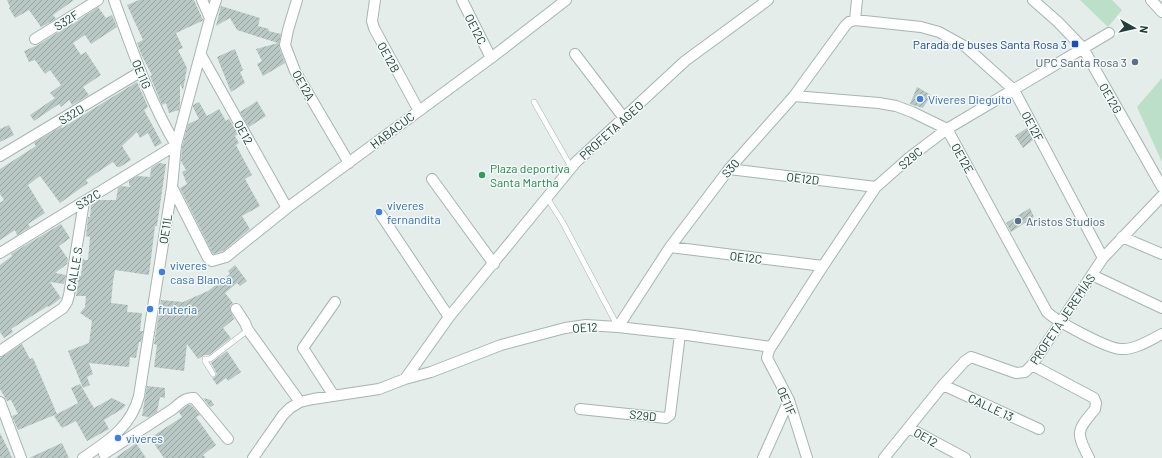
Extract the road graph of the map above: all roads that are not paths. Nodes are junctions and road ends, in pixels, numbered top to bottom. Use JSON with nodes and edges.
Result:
{"nodes":[{"id":1,"x":98,"y":0,"type":"edge"},
{"id":2,"x":114,"y":0,"type":"edge"},
{"id":3,"x":202,"y":0,"type":"edge"},
{"id":4,"x":216,"y":0,"type":"edge"},
{"id":5,"x":297,"y":0,"type":"edge"},
{"id":6,"x":375,"y":0,"type":"edge"},
{"id":7,"x":462,"y":0,"type":"edge"},
{"id":8,"x":768,"y":0,"type":"edge"},
{"id":9,"x":857,"y":0,"type":"edge"},
{"id":10,"x":1033,"y":0,"type":"edge"},
{"id":11,"x":1151,"y":0,"type":"edge"},
{"id":12,"x":564,"y":1,"type":"edge"},
{"id":13,"x":1162,"y":12,"type":"edge"},
{"id":14,"x":210,"y":18,"type":"junction"},
{"id":15,"x":855,"y":20,"type":"junction"},
{"id":16,"x":1109,"y":33,"type":"dead end"},
{"id":17,"x":35,"y":39,"type":"dead end"},
{"id":18,"x":1083,"y":48,"type":"junction"},
{"id":19,"x":576,"y":54,"type":"dead end"},
{"id":20,"x":201,"y":55,"type":"junction"},
{"id":21,"x":491,"y":58,"type":"junction"},
{"id":22,"x":140,"y":72,"type":"junction"},
{"id":23,"x":1014,"y":90,"type":"junction"},
{"id":24,"x":794,"y":96,"type":"junction"},
{"id":25,"x":534,"y":102,"type":"dead end"},
{"id":26,"x":418,"y":111,"type":"junction"},
{"id":27,"x":624,"y":118,"type":"junction"},
{"id":28,"x":947,"y":129,"type":"junction"},
{"id":29,"x":176,"y":145,"type":"junction"},
{"id":30,"x":0,"y":156,"type":"edge"},
{"id":31,"x":349,"y":163,"type":"junction"},
{"id":32,"x":571,"y":167,"type":"junction"},
{"id":33,"x":729,"y":169,"type":"junction"},
{"id":34,"x":432,"y":179,"type":"dead end"},
{"id":35,"x":172,"y":187,"type":"junction"},
{"id":36,"x":876,"y":187,"type":"junction"},
{"id":37,"x":1162,"y":187,"type":"edge"},
{"id":38,"x":546,"y":196,"type":"junction"},
{"id":39,"x":1162,"y":196,"type":"edge"},
{"id":40,"x":84,"y":202,"type":"junction"},
{"id":41,"x":287,"y":208,"type":"junction"},
{"id":42,"x":381,"y":215,"type":"dead end"},
{"id":43,"x":1122,"y":237,"type":"junction"},
{"id":44,"x":670,"y":247,"type":"junction"},
{"id":45,"x":0,"y":253,"type":"edge"},
{"id":46,"x":1162,"y":254,"type":"edge"},
{"id":47,"x":1103,"y":258,"type":"junction"},
{"id":48,"x":494,"y":264,"type":"junction"},
{"id":49,"x":823,"y":266,"type":"junction"},
{"id":50,"x":1092,"y":275,"type":"junction"},
{"id":51,"x":336,"y":302,"type":"dead end"},
{"id":52,"x":1162,"y":308,"type":"edge"},
{"id":53,"x":236,"y":310,"type":"dead end"},
{"id":54,"x":449,"y":317,"type":"junction"},
{"id":55,"x":1061,"y":322,"type":"junction"},
{"id":56,"x":618,"y":327,"type":"junction"},
{"id":57,"x":248,"y":330,"type":"junction"},
{"id":58,"x":680,"y":334,"type":"junction"},
{"id":59,"x":1162,"y":334,"type":"edge"},
{"id":60,"x":771,"y":347,"type":"junction"},
{"id":61,"x":0,"y":351,"type":"edge"},
{"id":62,"x":1032,"y":365,"type":"junction"},
{"id":63,"x":214,"y":374,"type":"dead end"},
{"id":64,"x":405,"y":379,"type":"junction"},
{"id":65,"x":944,"y":385,"type":"junction"},
{"id":66,"x":334,"y":396,"type":"junction"},
{"id":67,"x":789,"y":400,"type":"junction"},
{"id":68,"x":0,"y":402,"type":"edge"},
{"id":69,"x":300,"y":402,"type":"junction"},
{"id":70,"x":580,"y":410,"type":"dead end"},
{"id":71,"x":909,"y":428,"type":"junction"},
{"id":72,"x":1038,"y":429,"type":"dead end"},
{"id":73,"x":228,"y":439,"type":"dead end"},
{"id":74,"x":103,"y":453,"type":"edge"},
{"id":75,"x":21,"y":458,"type":"edge"},
{"id":76,"x":83,"y":458,"type":"edge"},
{"id":77,"x":254,"y":458,"type":"edge"},
{"id":78,"x":763,"y":458,"type":"edge"},
{"id":79,"x":807,"y":458,"type":"edge"},
{"id":80,"x":884,"y":458,"type":"edge"},
{"id":81,"x":964,"y":458,"type":"edge"},
{"id":82,"x":1089,"y":458,"type":"edge"}],
"edges":[{"from":1,"to":17,"type":"street","name":"S32F"},
{"from":2,"to":22,"type":"street","name":"OE11G"},
{"from":3,"to":14,"type":"street"},
{"from":4,"to":14,"type":"street","name":"OE11L"},
{"from":5,"to":31,"type":"street","name":"OE12A"},
{"from":6,"to":26,"type":"street","name":"OE12B"},
{"from":7,"to":21,"type":"street","name":"OE12C"},
{"from":8,"to":27,"type":"street","name":"PROFETA AGEO"},
{"from":9,"to":15,"type":"street"},
{"from":10,"to":18,"type":"street","name":"OE12G"},
{"from":11,"to":13,"type":"street"},
{"from":12,"to":21,"type":"street","name":"HABACUC"},
{"from":14,"to":20,"type":"street","name":"OE11L"},
{"from":15,"to":23,"type":"street","name":"OE12F"},
{"from":15,"to":24,"type":"street","name":"S30"},
{"from":16,"to":18,"type":"street","name":"S29C"},
{"from":18,"to":23,"type":"street","name":"S29C"},
{"from":18,"to":37,"type":"street","name":"OE12G"},
{"from":19,"to":27,"type":"street"},
{"from":20,"to":29,"type":"street","name":"OE11L"},
{"from":20,"to":41,"type":"street","name":"OE12"},
{"from":21,"to":26,"type":"street","name":"HABACUC"},
{"from":22,"to":29,"type":"street","name":"OE11G"},
{"from":22,"to":30,"type":"street","name":"S32D"},
{"from":23,"to":28,"type":"street","name":"S29C"},
{"from":23,"to":47,"type":"street","name":"OE12F"},
{"from":24,"to":28,"type":"street","name":"OE12E"},
{"from":24,"to":33,"type":"street","name":"S30"},
{"from":25,"to":32,"type":"lane"},
{"from":26,"to":31,"type":"street","name":"HABACUC"},
{"from":27,"to":32,"type":"street","name":"PROFETA AGEO"},
{"from":28,"to":36,"type":"street","name":"S29C"},
{"from":28,"to":55,"type":"street","name":"OE12E"},
{"from":29,"to":35,"type":"street","name":"OE11L"},
{"from":29,"to":40,"type":"street","name":"S32C"},
{"from":31,"to":41,"type":"street","name":"HABACUC"},
{"from":32,"to":38,"type":"street","name":"PROFETA AGEO"},
{"from":33,"to":36,"type":"street","name":"OE12D"},
{"from":33,"to":44,"type":"street","name":"S30"},
{"from":34,"to":48,"type":"street"},
{"from":35,"to":41,"type":"street","name":"HABACUC"},
{"from":35,"to":74,"type":"street","name":"OE11L"},
{"from":36,"to":49,"type":"street","name":"S29C"},
{"from":38,"to":48,"type":"street","name":"PROFETA AGEO"},
{"from":38,"to":56,"type":"lane"},
{"from":39,"to":43,"type":"street","name":"PROFETA JEREMÍAS"},
{"from":40,"to":45,"type":"street","name":"S32C"},
{"from":40,"to":61,"type":"street","name":"CALLE S"},
{"from":42,"to":54,"type":"street"},
{"from":43,"to":46,"type":"street"},
{"from":43,"to":47,"type":"street","name":"PROFETA JEREMÍAS"},
{"from":44,"to":49,"type":"street","name":"OE12C"},
{"from":44,"to":56,"type":"street","name":"S30"},
{"from":47,"to":50,"type":"street","name":"PROFETA JEREMÍAS"},
{"from":48,"to":54,"type":"street","name":"PROFETA AGEO"},
{"from":49,"to":60,"type":"street","name":"S29C"},
{"from":50,"to":52,"type":"street"},
{"from":50,"to":55,"type":"street","name":"PROFETA JEREMÍAS"},
{"from":51,"to":66,"type":"street"},
{"from":53,"to":57,"type":"street"},
{"from":54,"to":64,"type":"street","name":"PROFETA AGEO"},
{"from":55,"to":59,"type":"street","name":"OE12E"},
{"from":55,"to":62,"type":"street","name":"PROFETA JEREMÍAS"},
{"from":56,"to":58,"type":"street","name":"OE12"},
{"from":56,"to":64,"type":"street","name":"OE12"},
{"from":57,"to":63,"type":"lane"},
{"from":57,"to":69,"type":"street"},
{"from":58,"to":60,"type":"street","name":"OE12"},
{"from":58,"to":70,"type":"street","name":"S29D"},
{"from":60,"to":67,"type":"street","name":"OE11F"},
{"from":62,"to":65,"type":"street","name":"PROFETA JEREMÍAS"},
{"from":62,"to":82,"type":"street"},
{"from":64,"to":66,"type":"street","name":"OE12"},
{"from":65,"to":71,"type":"street","name":"PROFETA JEREMÍAS"},
{"from":65,"to":72,"type":"street","name":"CALLE 13"},
{"from":66,"to":69,"type":"street","name":"OE12"},
{"from":67,"to":78,"type":"street"},
{"from":67,"to":79,"type":"street","name":"OE11F"},
{"from":68,"to":75,"type":"street"},
{"from":69,"to":77,"type":"street"},
{"from":71,"to":80,"type":"street","name":"PROFETA JEREMÍAS"},
{"from":71,"to":81,"type":"street","name":"OE12"},
{"from":73,"to":74,"type":"street"},
{"from":74,"to":76,"type":"street"}]}
